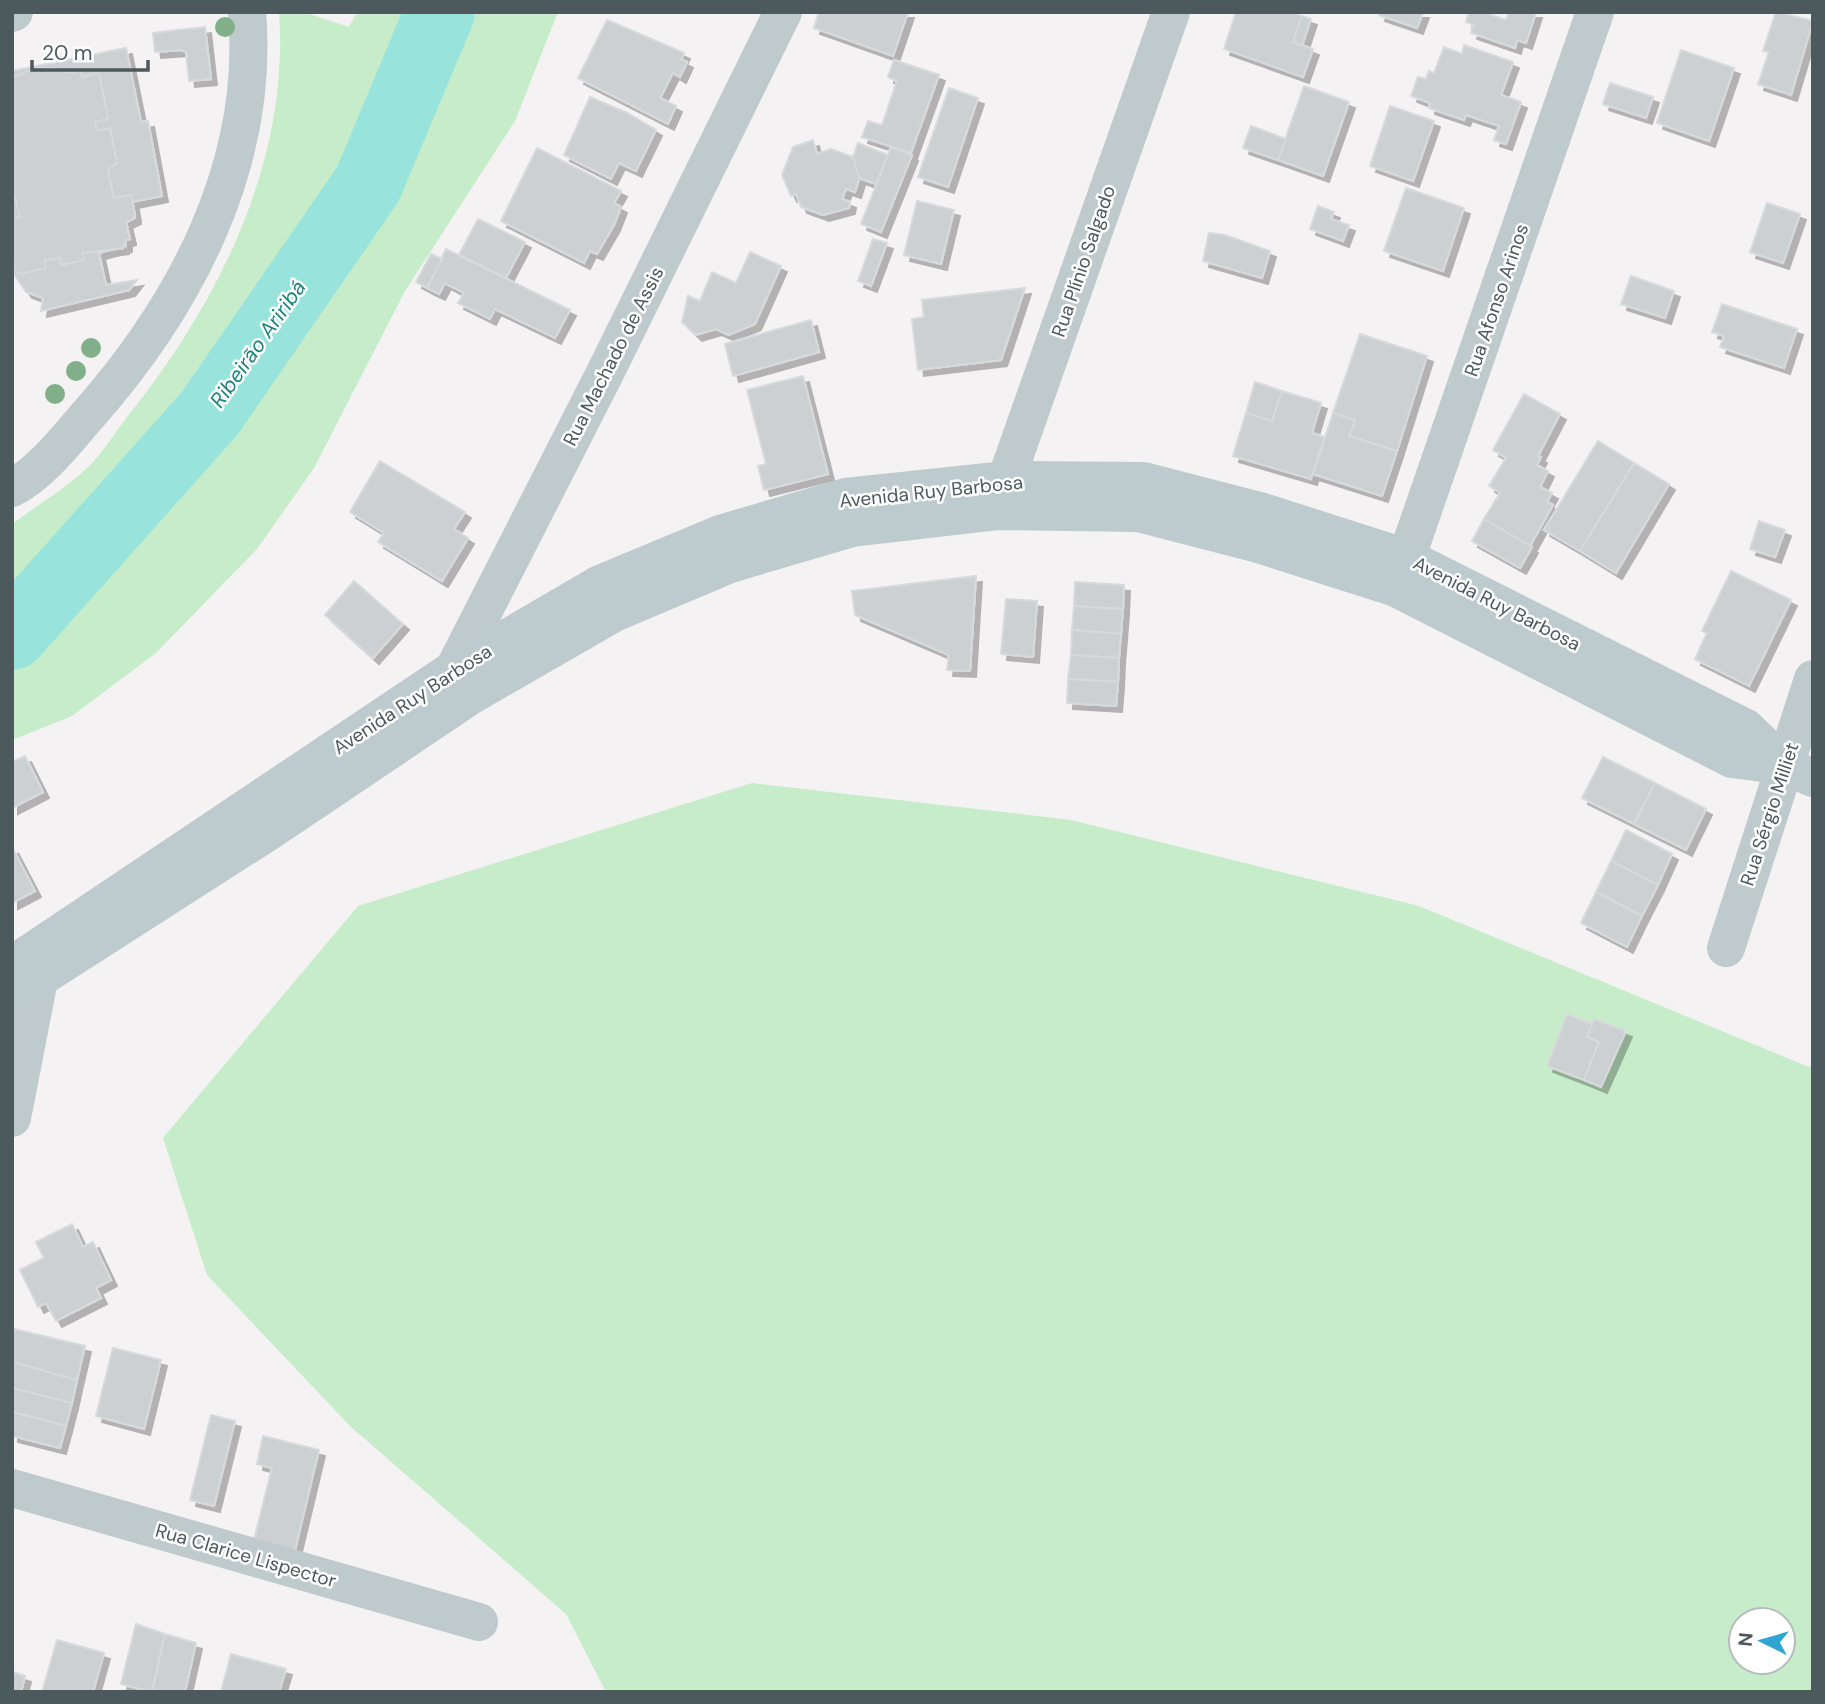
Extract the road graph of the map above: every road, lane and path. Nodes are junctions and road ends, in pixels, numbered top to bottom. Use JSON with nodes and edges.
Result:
{"nodes":[{"id":1,"x":247,"y":12,"type":"edge"},
{"id":2,"x":783,"y":12,"type":"edge"},
{"id":3,"x":1171,"y":12,"type":"edge"},
{"id":4,"x":1595,"y":12,"type":"edge"},
{"id":5,"x":12,"y":488,"type":"edge"},
{"id":6,"x":1002,"y":496,"type":"junction"},
{"id":7,"x":1401,"y":573,"type":"junction"},
{"id":8,"x":1813,"y":679,"type":"edge"},
{"id":9,"x":462,"y":682,"type":"junction"},
{"id":10,"x":1799,"y":772,"type":"edge"},
{"id":11,"x":1726,"y":948,"type":"dead end"},
{"id":12,"x":22,"y":974,"type":"edge"},
{"id":13,"x":12,"y":1118,"type":"edge"},
{"id":14,"x":12,"y":1488,"type":"edge"},
{"id":15,"x":479,"y":1622,"type":"dead end"}],
"edges":[{"from":1,"to":5,"type":"street"},
{"from":2,"to":9,"type":"street","name":"Rua Machado de Assis"},
{"from":3,"to":6,"type":"street","name":"Rua Plínio Salgado"},
{"from":4,"to":7,"type":"street","name":"Rua Afonso Arinos"},
{"from":6,"to":7,"type":"main road","name":"Avenida Ruy Barbosa"},
{"from":6,"to":9,"type":"main road","name":"Avenida Ruy Barbosa"},
{"from":7,"to":10,"type":"main road","name":"Avenida Ruy Barbosa"},
{"from":8,"to":10,"type":"street","name":"Rua Sérgio Milliet"},
{"from":9,"to":12,"type":"main road","name":"Avenida Ruy Barbosa"},
{"from":10,"to":11,"type":"street","name":"Rua Sérgio Milliet"},
{"from":12,"to":13,"type":"street"},
{"from":14,"to":15,"type":"street","name":"Rua Clarice Lispector"}]}
